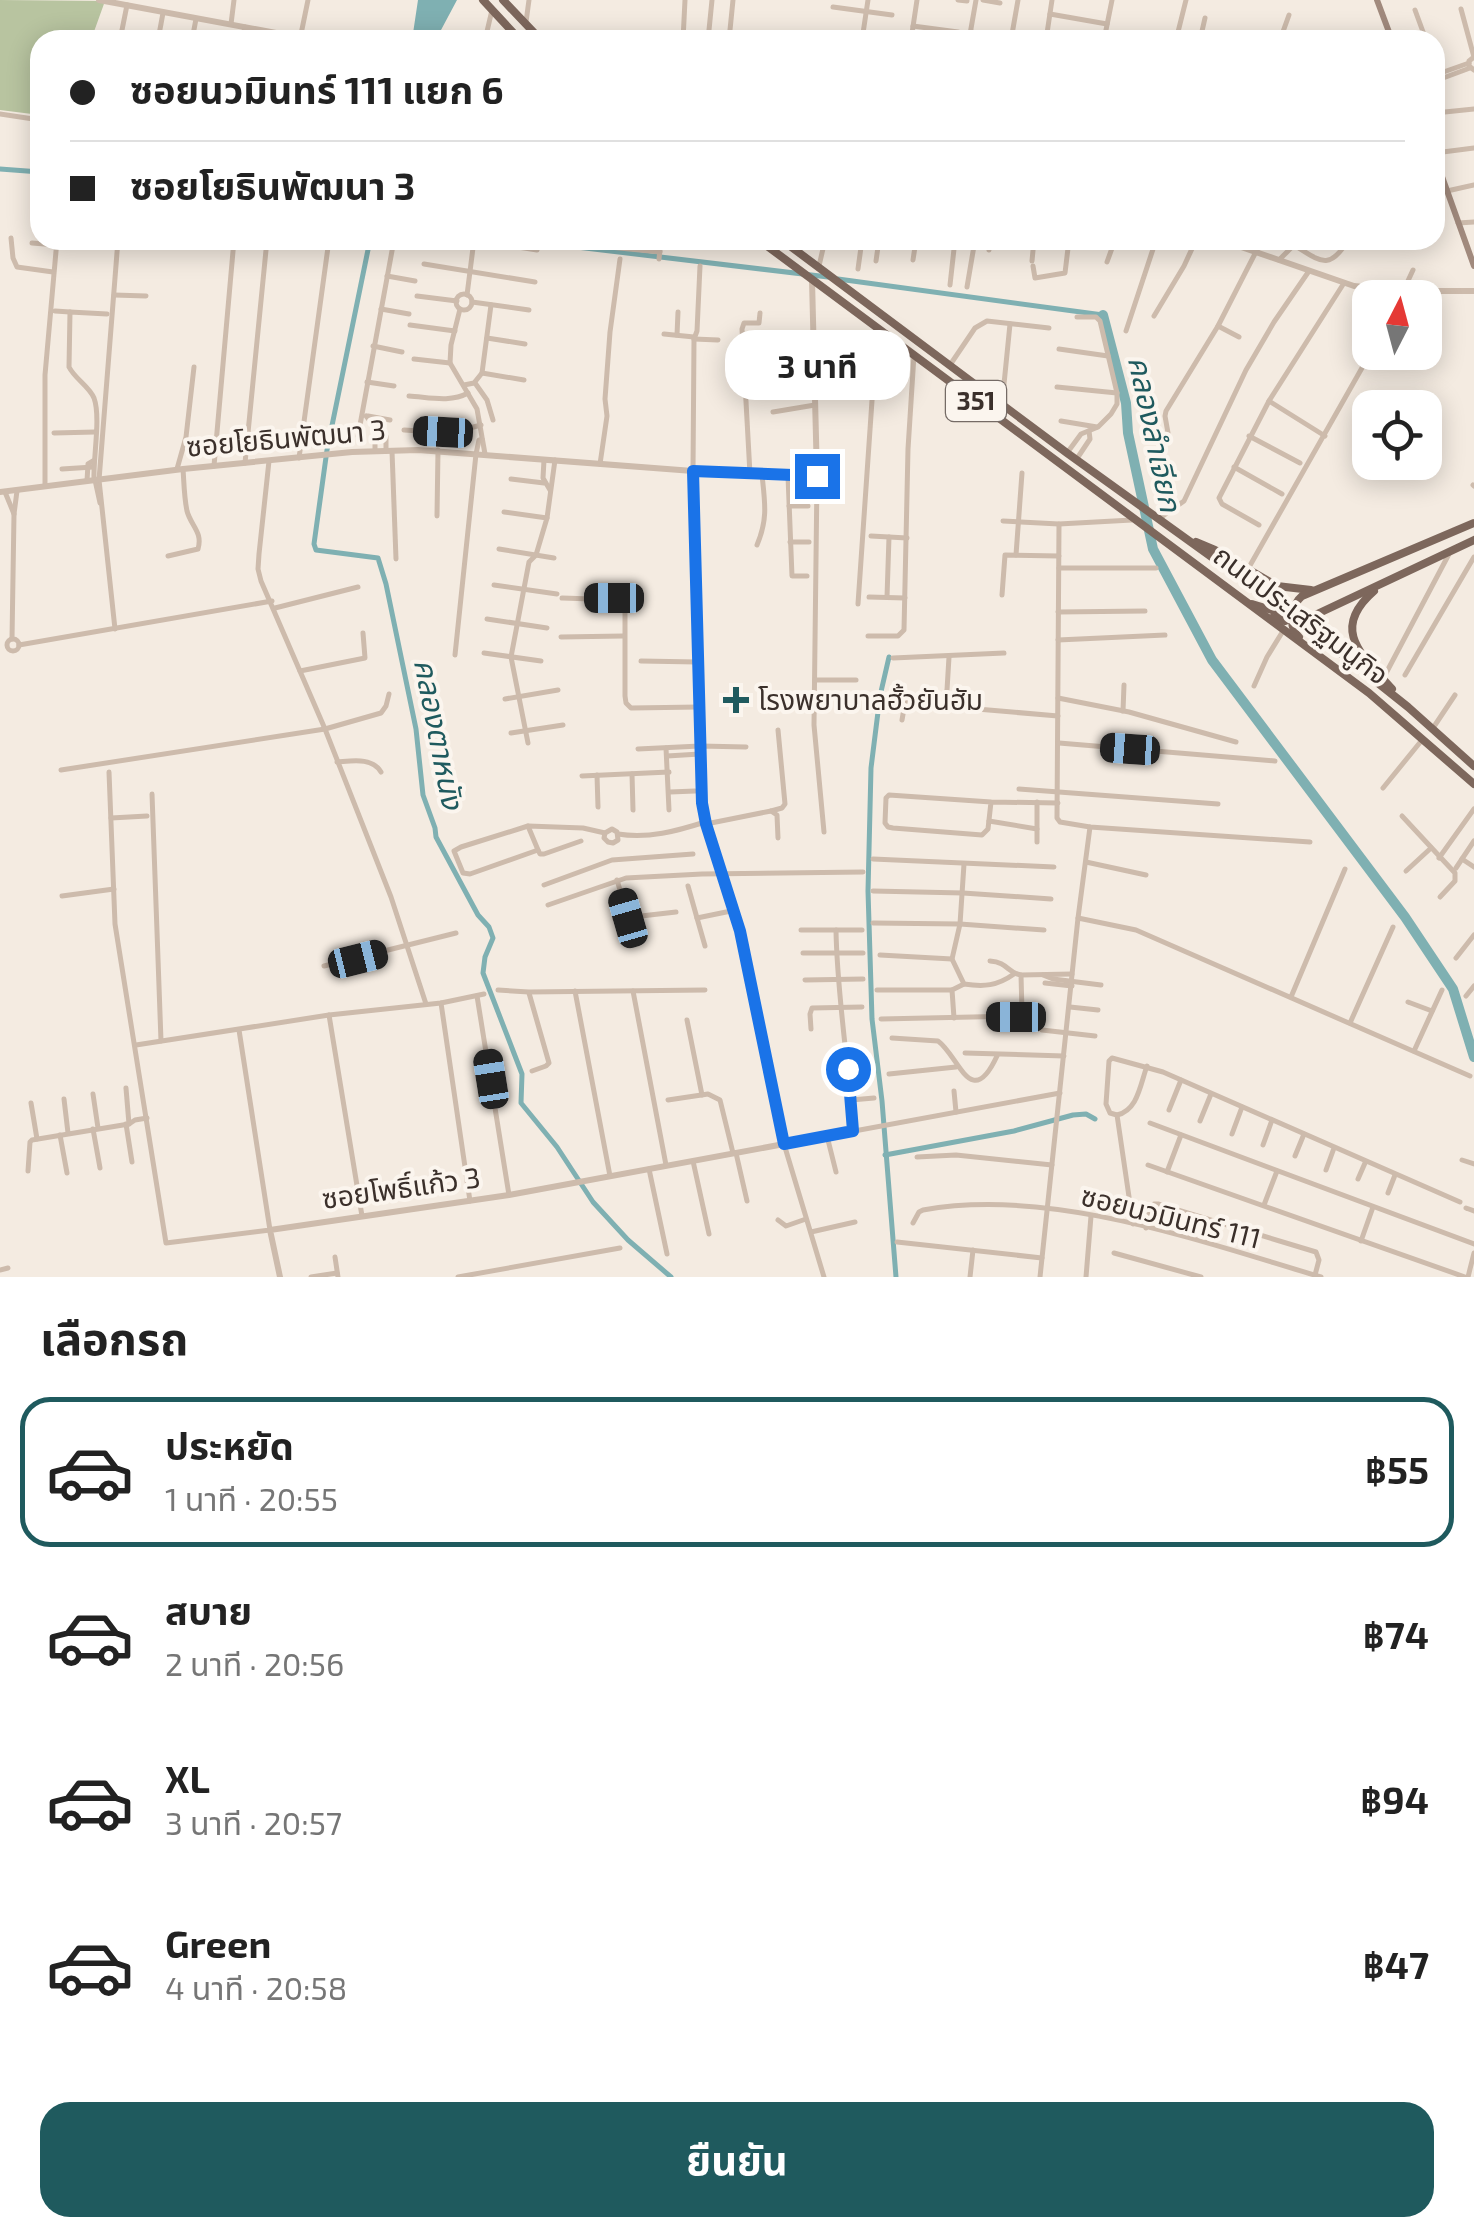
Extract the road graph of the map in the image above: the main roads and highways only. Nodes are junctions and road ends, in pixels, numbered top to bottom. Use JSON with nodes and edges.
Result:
{"nodes":[{"id":1,"x":483,"y":0,"type":"edge"},
{"id":2,"x":503,"y":0,"type":"edge"},
{"id":3,"x":1376,"y":0,"type":"edge"},
{"id":4,"x":511,"y":30,"type":"edge"},
{"id":5,"x":532,"y":30,"type":"edge"},
{"id":6,"x":1388,"y":30,"type":"edge"},
{"id":7,"x":1445,"y":184,"type":"edge"},
{"id":8,"x":1471,"y":246,"type":"edge"},
{"id":9,"x":772,"y":250,"type":"edge"},
{"id":10,"x":795,"y":250,"type":"edge"},
{"id":11,"x":1474,"y":266,"type":"edge"},
{"id":12,"x":1474,"y":523,"type":"edge"},
{"id":13,"x":1182,"y":536,"type":"junction"},
{"id":14,"x":1473,"y":547,"type":"edge"},
{"id":15,"x":1364,"y":571,"type":"junction"},
{"id":16,"x":1381,"y":584,"type":"junction"},
{"id":17,"x":1325,"y":588,"type":"junction"},
{"id":18,"x":1238,"y":596,"type":"junction"},
{"id":19,"x":1262,"y":615,"type":"junction"},
{"id":20,"x":1296,"y":617,"type":"junction"},
{"id":21,"x":1327,"y":642,"type":"junction"},
{"id":22,"x":1319,"y":653,"type":"junction"},
{"id":23,"x":1334,"y":668,"type":"junction"},
{"id":24,"x":1408,"y":708,"type":"junction"},
{"id":25,"x":1474,"y":766,"type":"edge"},
{"id":26,"x":1474,"y":784,"type":"edge"}],
"edges":[{"from":1,"to":4,"type":"main road"},
{"from":2,"to":5,"type":"main road"},
{"from":3,"to":6,"type":"main road"},
{"from":7,"to":8,"type":"main road"},
{"from":8,"to":11,"type":"main road"},
{"from":9,"to":18,"type":"main road","name":"ถนนประเสริฐมนูกิจ","number":"351"},
{"from":10,"to":13,"type":"main road","name":"ถนนประเสริฐมนูกิจ","number":"351"},
{"from":12,"to":15,"type":"main road"},
{"from":13,"to":17,"type":"main road"},
{"from":13,"to":20,"type":"main road","name":"ถนนประเสริฐมนูกิจ","number":"351"},
{"from":14,"to":16,"type":"main road"},
{"from":15,"to":16,"type":"main road"},
{"from":15,"to":17,"type":"main road"},
{"from":16,"to":20,"type":"main road"},
{"from":16,"to":24,"type":"main road"},
{"from":17,"to":20,"type":"main road"},
{"from":18,"to":19,"type":"main road","name":"ถนนประเสริฐมนูกิจ","number":"351"},
{"from":18,"to":20,"type":"main road"},
{"from":19,"to":20,"type":"main road"},
{"from":19,"to":23,"type":"main road","name":"ถนนประเสริฐมนูกิจ","number":"351"},
{"from":20,"to":21,"type":"main road","name":"ถนนประเสริฐมนูกิจ","number":"351"},
{"from":20,"to":22,"type":"main road"},
{"from":21,"to":22,"type":"main road"},
{"from":21,"to":24,"type":"main road","name":"ถนนประเสริฐมนูกิจ","number":"351"},
{"from":22,"to":23,"type":"main road"},
{"from":23,"to":26,"type":"main road","name":"ถนนประเสริฐมนูกิจ","number":"351"},
{"from":24,"to":25,"type":"main road","name":"ถนนประเสริฐมนูกิจ","number":"351"}]}
